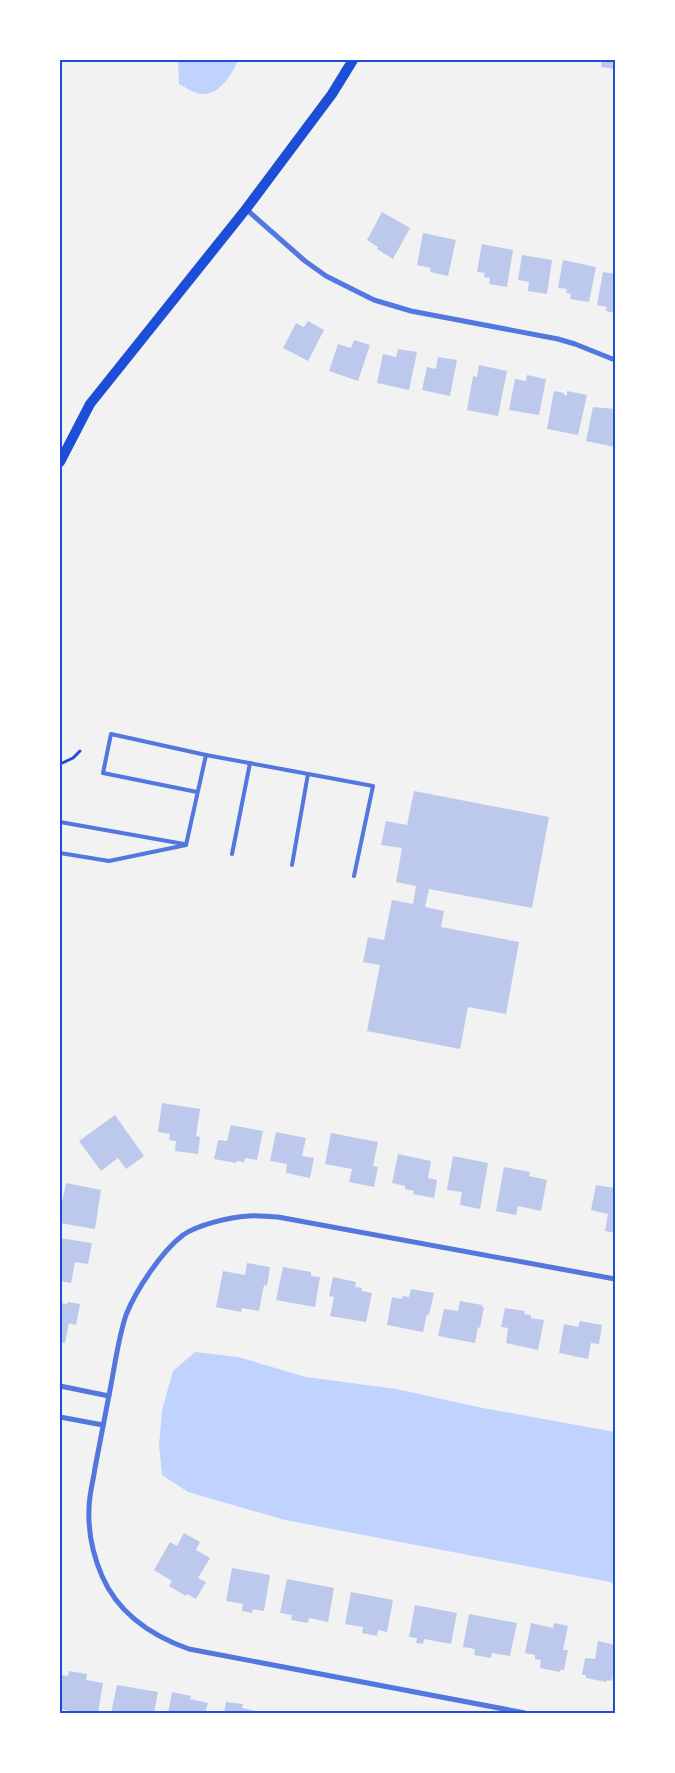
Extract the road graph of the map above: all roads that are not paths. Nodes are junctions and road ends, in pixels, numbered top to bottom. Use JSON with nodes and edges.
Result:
{"nodes":[{"id":1,"x":353,"y":60,"type":"edge"},
{"id":2,"x":246,"y":209,"type":"junction"},
{"id":3,"x":615,"y":360,"type":"edge"},
{"id":4,"x":60,"y":462,"type":"edge"},
{"id":5,"x":206,"y":755,"type":"junction"},
{"id":6,"x":250,"y":763,"type":"junction"},
{"id":7,"x":308,"y":774,"type":"junction"},
{"id":8,"x":197,"y":792,"type":"junction"},
{"id":9,"x":60,"y":822,"type":"edge"},
{"id":10,"x":186,"y":845,"type":"junction"},
{"id":11,"x":60,"y":853,"type":"edge"},
{"id":12,"x":232,"y":854,"type":"dead end"},
{"id":13,"x":292,"y":865,"type":"dead end"},
{"id":14,"x":354,"y":876,"type":"dead end"},
{"id":15,"x":615,"y":1279,"type":"edge"},
{"id":16,"x":60,"y":1386,"type":"edge"},
{"id":17,"x":109,"y":1396,"type":"junction"},
{"id":18,"x":60,"y":1417,"type":"edge"},
{"id":19,"x":103,"y":1425,"type":"junction"},
{"id":20,"x":525,"y":1713,"type":"edge"}],
"edges":[{"from":1,"to":2,"type":"main road"},
{"from":2,"to":3,"type":"street"},
{"from":2,"to":4,"type":"main road"},
{"from":5,"to":6,"type":"lane"},
{"from":5,"to":8,"type":"lane"},
{"from":5,"to":8,"type":"lane"},
{"from":6,"to":7,"type":"lane"},
{"from":6,"to":12,"type":"lane"},
{"from":7,"to":13,"type":"lane"},
{"from":7,"to":14,"type":"lane"},
{"from":8,"to":10,"type":"lane"},
{"from":9,"to":10,"type":"lane"},
{"from":10,"to":11,"type":"lane"},
{"from":15,"to":17,"type":"street"},
{"from":16,"to":17,"type":"street"},
{"from":17,"to":19,"type":"street"},
{"from":18,"to":19,"type":"street"},
{"from":19,"to":20,"type":"street"}]}
